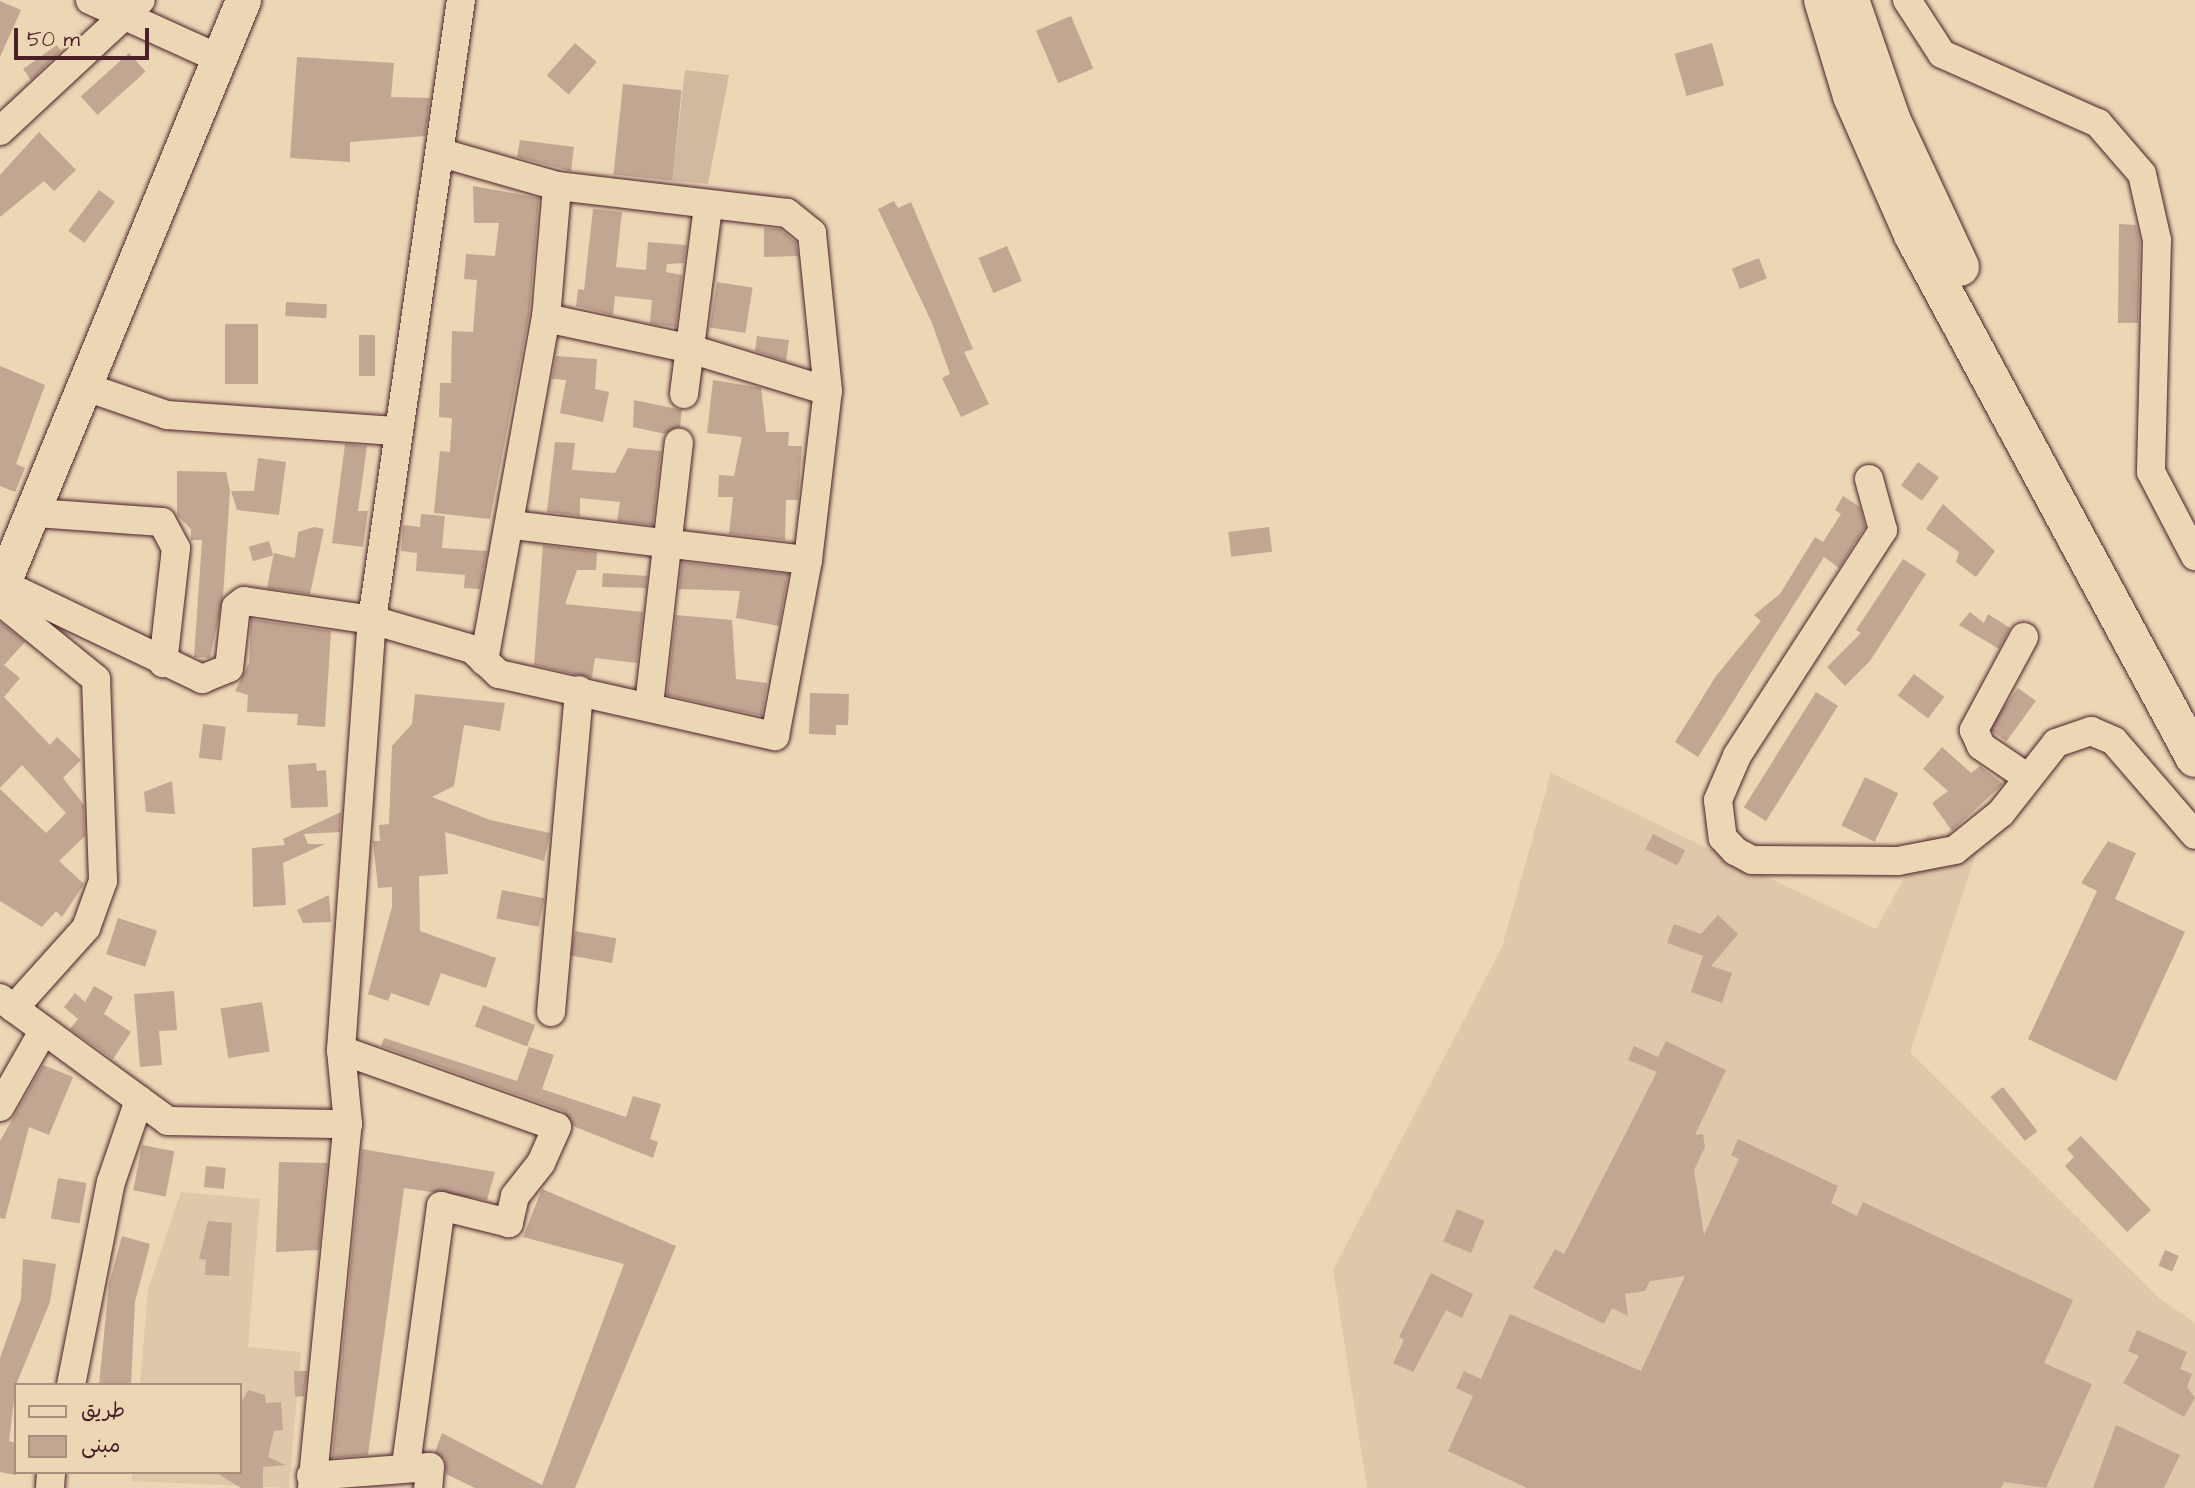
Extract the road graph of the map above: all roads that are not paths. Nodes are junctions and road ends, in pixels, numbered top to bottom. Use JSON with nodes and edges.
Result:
{"nodes":[{"id":1,"x":90,"y":0,"type":"edge"},
{"id":2,"x":243,"y":0,"type":"edge"},
{"id":3,"x":461,"y":0,"type":"edge"},
{"id":4,"x":1823,"y":0,"type":"edge"},
{"id":5,"x":1850,"y":0,"type":"edge"},
{"id":6,"x":1907,"y":0,"type":"edge"},
{"id":7,"x":132,"y":8,"type":"edge"},
{"id":8,"x":218,"y":58,"type":"junction"},
{"id":9,"x":0,"y":131,"type":"edge"},
{"id":10,"x":442,"y":153,"type":"junction"},
{"id":11,"x":556,"y":187,"type":"junction"},
{"id":12,"x":708,"y":206,"type":"junction"},
{"id":13,"x":546,"y":318,"type":"junction"},
{"id":14,"x":687,"y":348,"type":"junction"},
{"id":15,"x":86,"y":387,"type":"junction"},
{"id":16,"x":828,"y":391,"type":"junction"},
{"id":17,"x":684,"y":394,"type":"dead end"},
{"id":18,"x":398,"y":431,"type":"junction"},
{"id":19,"x":679,"y":443,"type":"dead end"},
{"id":20,"x":1869,"y":479,"type":"dead end"},
{"id":21,"x":36,"y":513,"type":"junction"},
{"id":22,"x":513,"y":525,"type":"junction"},
{"id":23,"x":664,"y":546,"type":"junction"},
{"id":24,"x":2195,"y":556,"type":"edge"},
{"id":25,"x":808,"y":560,"type":"junction"},
{"id":26,"x":1,"y":592,"type":"edge"},
{"id":27,"x":372,"y":620,"type":"junction"},
{"id":28,"x":2024,"y":637,"type":"dead end"},
{"id":29,"x":484,"y":660,"type":"junction"},
{"id":30,"x":163,"y":663,"type":"junction"},
{"id":31,"x":579,"y":690,"type":"junction"},
{"id":32,"x":649,"y":705,"type":"junction"},
{"id":33,"x":2195,"y":711,"type":"edge"},
{"id":34,"x":2195,"y":758,"type":"edge"},
{"id":35,"x":2028,"y":778,"type":"junction"},
{"id":36,"x":2195,"y":835,"type":"edge"},
{"id":37,"x":7,"y":1003,"type":"edge"},
{"id":38,"x":551,"y":1012,"type":"dead end"},
{"id":39,"x":42,"y":1033,"type":"junction"},
{"id":40,"x":341,"y":1050,"type":"junction"},
{"id":41,"x":139,"y":1100,"type":"junction"},
{"id":42,"x":0,"y":1107,"type":"edge"},
{"id":43,"x":348,"y":1124,"type":"junction"},
{"id":44,"x":71,"y":1383,"type":"edge"},
{"id":45,"x":406,"y":1466,"type":"junction"},
{"id":46,"x":312,"y":1482,"type":"edge"},
{"id":47,"x":428,"y":1488,"type":"edge"}],
"edges":[{"from":1,"to":7,"type":"street"},
{"from":2,"to":8,"type":"main road"},
{"from":3,"to":10,"type":"street"},
{"from":4,"to":34,"type":"highway"},
{"from":5,"to":33,"type":"highway"},
{"from":6,"to":24,"type":"street"},
{"from":7,"to":8,"type":"street"},
{"from":7,"to":9,"type":"street"},
{"from":8,"to":15,"type":"main road"},
{"from":10,"to":11,"type":"street"},
{"from":10,"to":18,"type":"street"},
{"from":11,"to":12,"type":"street"},
{"from":11,"to":13,"type":"street"},
{"from":12,"to":14,"type":"street"},
{"from":12,"to":16,"type":"street"},
{"from":13,"to":14,"type":"street"},
{"from":13,"to":22,"type":"street"},
{"from":14,"to":16,"type":"street"},
{"from":14,"to":17,"type":"street"},
{"from":15,"to":18,"type":"street"},
{"from":15,"to":21,"type":"main road"},
{"from":16,"to":25,"type":"street"},
{"from":18,"to":27,"type":"street"},
{"from":19,"to":23,"type":"street"},
{"from":20,"to":35,"type":"street"},
{"from":21,"to":26,"type":"main road"},
{"from":21,"to":30,"type":"street"},
{"from":22,"to":23,"type":"street"},
{"from":22,"to":29,"type":"street"},
{"from":23,"to":25,"type":"street"},
{"from":23,"to":32,"type":"street"},
{"from":25,"to":32,"type":"street"},
{"from":26,"to":30,"type":"street"},
{"from":26,"to":37,"type":"street"},
{"from":27,"to":29,"type":"street"},
{"from":27,"to":30,"type":"street"},
{"from":27,"to":40,"type":"street"},
{"from":28,"to":35,"type":"street"},
{"from":29,"to":31,"type":"street"},
{"from":31,"to":32,"type":"street"},
{"from":31,"to":38,"type":"street"},
{"from":35,"to":36,"type":"street"},
{"from":37,"to":39,"type":"street"},
{"from":39,"to":41,"type":"street"},
{"from":39,"to":42,"type":"street"},
{"from":40,"to":43,"type":"street"},
{"from":40,"to":45,"type":"street"},
{"from":41,"to":43,"type":"street"},
{"from":41,"to":44,"type":"street"},
{"from":43,"to":46,"type":"street"},
{"from":45,"to":46,"type":"street"},
{"from":45,"to":47,"type":"street"}]}
